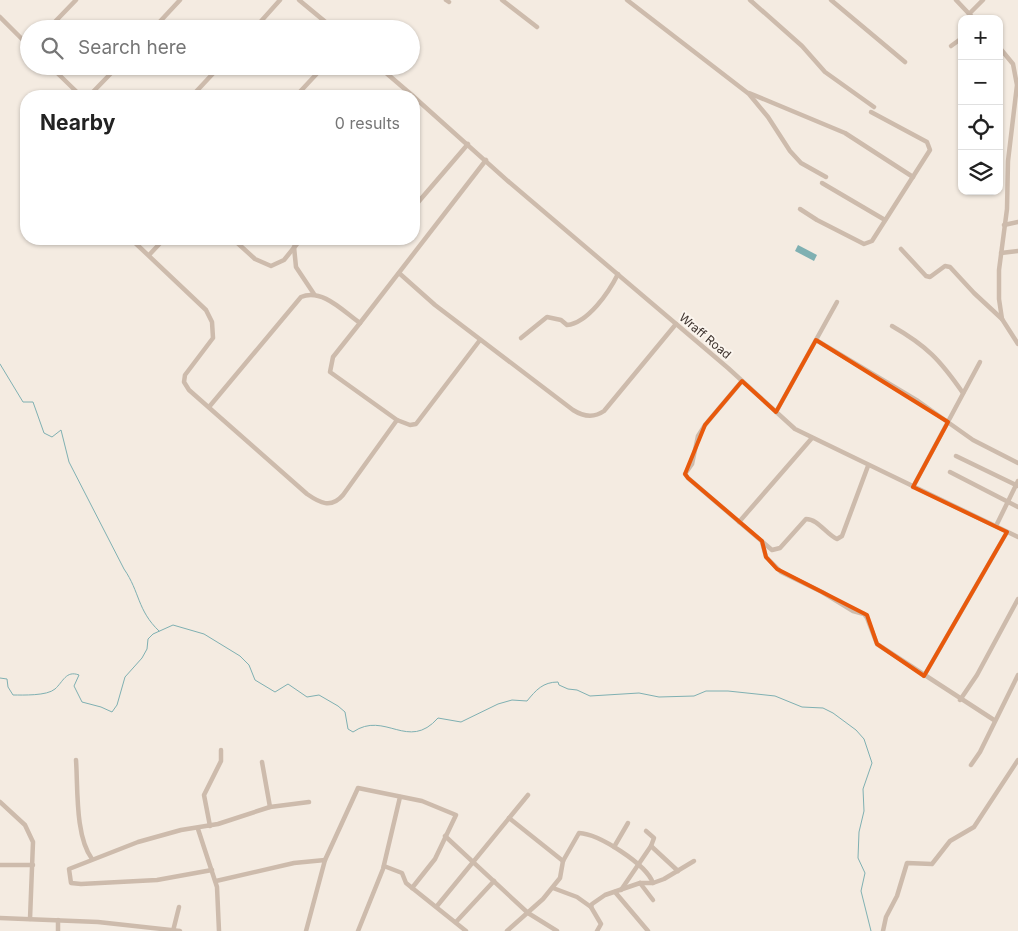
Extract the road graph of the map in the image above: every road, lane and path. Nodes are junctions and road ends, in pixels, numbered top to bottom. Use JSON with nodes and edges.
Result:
{"nodes":[{"id":1,"x":76,"y":0,"type":"edge"},
{"id":2,"x":180,"y":0,"type":"edge"},
{"id":3,"x":280,"y":0,"type":"edge"},
{"id":4,"x":300,"y":0,"type":"edge"},
{"id":5,"x":502,"y":0,"type":"edge"},
{"id":6,"x":628,"y":0,"type":"edge"},
{"id":7,"x":750,"y":0,"type":"edge"},
{"id":8,"x":831,"y":0,"type":"edge"},
{"id":9,"x":956,"y":0,"type":"edge"},
{"id":10,"x":983,"y":0,"type":"edge"},
{"id":11,"x":969,"y":14,"type":"joint"},
{"id":12,"x":0,"y":17,"type":"edge"},
{"id":13,"x":57,"y":20,"type":"edge"},
{"id":14,"x":161,"y":20,"type":"edge"},
{"id":15,"x":262,"y":20,"type":"edge"},
{"id":16,"x":323,"y":20,"type":"edge"},
{"id":17,"x":537,"y":27,"type":"dead end"},
{"id":18,"x":20,"y":37,"type":"edge"},
{"id":19,"x":958,"y":41,"type":"edge"},
{"id":20,"x":952,"y":46,"type":"dead end"},
{"id":21,"x":1003,"y":54,"type":"edge"},
{"id":22,"x":905,"y":62,"type":"dead end"},
{"id":23,"x":59,"y":75,"type":"edge"},
{"id":24,"x":109,"y":75,"type":"edge"},
{"id":25,"x":212,"y":75,"type":"edge"},
{"id":26,"x":316,"y":75,"type":"edge"},
{"id":27,"x":388,"y":75,"type":"edge"},
{"id":28,"x":75,"y":90,"type":"edge"},
{"id":29,"x":95,"y":90,"type":"edge"},
{"id":30,"x":198,"y":90,"type":"edge"},
{"id":31,"x":302,"y":90,"type":"edge"},
{"id":32,"x":403,"y":90,"type":"edge"},
{"id":33,"x":748,"y":93,"type":"junction"},
{"id":34,"x":420,"y":105,"type":"edge"},
{"id":35,"x":874,"y":107,"type":"dead end"},
{"id":36,"x":871,"y":112,"type":"dead end"},
{"id":37,"x":468,"y":144,"type":"junction"},
{"id":38,"x":486,"y":160,"type":"junction"},
{"id":39,"x":913,"y":177,"type":"junction"},
{"id":40,"x":826,"y":178,"type":"dead end"},
{"id":41,"x":822,"y":183,"type":"dead end"},
{"id":42,"x":420,"y":199,"type":"edge"},
{"id":43,"x":800,"y":209,"type":"dead end"},
{"id":44,"x":885,"y":220,"type":"junction"},
{"id":45,"x":1018,"y":222,"type":"edge"},
{"id":46,"x":1004,"y":225,"type":"junction"},
{"id":47,"x":139,"y":245,"type":"edge"},
{"id":48,"x":158,"y":245,"type":"edge"},
{"id":49,"x":240,"y":245,"type":"edge"},
{"id":50,"x":294,"y":247,"type":"joint"},
{"id":51,"x":901,"y":249,"type":"dead end"},
{"id":52,"x":1018,"y":251,"type":"edge"},
{"id":53,"x":1001,"y":253,"type":"junction"},
{"id":54,"x":150,"y":254,"type":"junction"},
{"id":55,"x":399,"y":273,"type":"junction"},
{"id":56,"x":618,"y":274,"type":"junction"},
{"id":57,"x":308,"y":286,"type":"junction"},
{"id":58,"x":314,"y":294,"type":"junction"},
{"id":59,"x":304,"y":296,"type":"junction"},
{"id":60,"x":837,"y":302,"type":"dead end"},
{"id":61,"x":1002,"y":319,"type":"junction"},
{"id":62,"x":360,"y":323,"type":"junction"},
{"id":63,"x":676,"y":324,"type":"junction"},
{"id":64,"x":892,"y":326,"type":"dead end"},
{"id":65,"x":521,"y":338,"type":"dead end"},
{"id":66,"x":480,"y":340,"type":"junction"},
{"id":67,"x":816,"y":340,"type":"junction"},
{"id":68,"x":1018,"y":344,"type":"edge"},
{"id":69,"x":980,"y":362,"type":"dead end"},
{"id":70,"x":742,"y":381,"type":"junction"},
{"id":71,"x":963,"y":393,"type":"junction"},
{"id":72,"x":209,"y":407,"type":"junction"},
{"id":73,"x":776,"y":412,"type":"junction"},
{"id":74,"x":397,"y":420,"type":"junction"},
{"id":75,"x":948,"y":422,"type":"junction"},
{"id":76,"x":812,"y":438,"type":"junction"},
{"id":77,"x":956,"y":456,"type":"dead end"},
{"id":78,"x":1018,"y":463,"type":"edge"},
{"id":79,"x":868,"y":466,"type":"junction"},
{"id":80,"x":950,"y":472,"type":"dead end"},
{"id":81,"x":1017,"y":484,"type":"edge"},
{"id":82,"x":913,"y":487,"type":"junction"},
{"id":83,"x":1008,"y":502,"type":"junction"},
{"id":84,"x":1018,"y":507,"type":"edge"},
{"id":85,"x":740,"y":522,"type":"junction"},
{"id":86,"x":996,"y":526,"type":"junction"},
{"id":87,"x":1007,"y":532,"type":"junction"},
{"id":88,"x":1018,"y":537,"type":"edge"},
{"id":89,"x":762,"y":542,"type":"junction"},
{"id":90,"x":1018,"y":598,"type":"edge"},
{"id":91,"x":1018,"y":675,"type":"edge"},
{"id":92,"x":924,"y":676,"type":"junction"},
{"id":93,"x":960,"y":700,"type":"junction"},
{"id":94,"x":994,"y":720,"type":"junction"},
{"id":95,"x":221,"y":750,"type":"dead end"},
{"id":96,"x":76,"y":760,"type":"dead end"},
{"id":97,"x":1018,"y":760,"type":"edge"},
{"id":98,"x":262,"y":762,"type":"dead end"},
{"id":99,"x":971,"y":765,"type":"dead end"},
{"id":100,"x":528,"y":795,"type":"dead end"},
{"id":101,"x":400,"y":797,"type":"junction"},
{"id":102,"x":0,"y":802,"type":"edge"},
{"id":103,"x":309,"y":802,"type":"dead end"},
{"id":104,"x":270,"y":807,"type":"junction"},
{"id":105,"x":509,"y":818,"type":"junction"},
{"id":106,"x":628,"y":823,"type":"dead end"},
{"id":107,"x":210,"y":826,"type":"junction"},
{"id":108,"x":198,"y":829,"type":"junction"},
{"id":109,"x":646,"y":831,"type":"dead end"},
{"id":110,"x":445,"y":836,"type":"junction"},
{"id":111,"x":651,"y":846,"type":"junction"},
{"id":112,"x":614,"y":847,"type":"junction"},
{"id":113,"x":92,"y":859,"type":"junction"},
{"id":114,"x":325,"y":860,"type":"junction"},
{"id":115,"x":563,"y":861,"type":"junction"},
{"id":116,"x":694,"y":861,"type":"dead end"},
{"id":117,"x":474,"y":862,"type":"junction"},
{"id":118,"x":0,"y":865,"type":"edge"},
{"id":119,"x":33,"y":865,"type":"junction"},
{"id":120,"x":637,"y":865,"type":"junction"},
{"id":121,"x":384,"y":866,"type":"junction"},
{"id":122,"x":212,"y":870,"type":"junction"},
{"id":123,"x":678,"y":871,"type":"junction"},
{"id":124,"x":216,"y":881,"type":"junction"},
{"id":125,"x":494,"y":881,"type":"junction"},
{"id":126,"x":640,"y":883,"type":"junction"},
{"id":127,"x":653,"y":883,"type":"junction"},
{"id":128,"x":412,"y":888,"type":"junction"},
{"id":129,"x":552,"y":888,"type":"junction"},
{"id":130,"x":621,"y":890,"type":"junction"},
{"id":131,"x":615,"y":892,"type":"junction"},
{"id":132,"x":653,"y":900,"type":"dead end"},
{"id":133,"x":437,"y":906,"type":"junction"},
{"id":134,"x":178,"y":907,"type":"dead end"},
{"id":135,"x":591,"y":907,"type":"junction"},
{"id":136,"x":528,"y":913,"type":"junction"},
{"id":137,"x":0,"y":918,"type":"edge"},
{"id":138,"x":30,"y":919,"type":"junction"},
{"id":139,"x":58,"y":920,"type":"junction"},
{"id":140,"x":456,"y":922,"type":"junction"},
{"id":141,"x":599,"y":929,"type":"edge"},
{"id":142,"x":58,"y":931,"type":"edge"},
{"id":143,"x":173,"y":931,"type":"edge"},
{"id":144,"x":180,"y":931,"type":"edge"},
{"id":145,"x":219,"y":931,"type":"edge"},
{"id":146,"x":306,"y":931,"type":"edge"},
{"id":147,"x":358,"y":931,"type":"edge"},
{"id":148,"x":466,"y":931,"type":"edge"},
{"id":149,"x":507,"y":931,"type":"edge"},
{"id":150,"x":557,"y":931,"type":"edge"},
{"id":151,"x":606,"y":931,"type":"edge"},
{"id":152,"x":648,"y":931,"type":"edge"},
{"id":153,"x":883,"y":931,"type":"edge"}],
"edges":[{"from":1,"to":13,"type":"street"},
{"from":2,"to":14,"type":"street"},
{"from":3,"to":15,"type":"street"},
{"from":4,"to":16,"type":"street"},
{"from":5,"to":17,"type":"street"},
{"from":6,"to":33,"type":"street"},
{"from":7,"to":35,"type":"street"},
{"from":8,"to":22,"type":"street"},
{"from":9,"to":11,"type":"street"},
{"from":10,"to":11,"type":"street"},
{"from":12,"to":18,"type":"street"},
{"from":19,"to":20,"type":"street"},
{"from":21,"to":46,"type":"street"},
{"from":23,"to":28,"type":"street"},
{"from":24,"to":29,"type":"street"},
{"from":25,"to":30,"type":"street"},
{"from":26,"to":31,"type":"street"},
{"from":27,"to":32,"type":"street","name":"Wraff Road"},
{"from":33,"to":39,"type":"street"},
{"from":33,"to":40,"type":"street"},
{"from":34,"to":37,"type":"street","name":"Wraff Road"},
{"from":36,"to":39,"type":"street"},
{"from":37,"to":38,"type":"street","name":"Wraff Road"},
{"from":37,"to":42,"type":"street"},
{"from":38,"to":55,"type":"street"},
{"from":38,"to":56,"type":"street","name":"Wraff Road"},
{"from":39,"to":44,"type":"street"},
{"from":41,"to":44,"type":"street"},
{"from":43,"to":44,"type":"street"},
{"from":45,"to":46,"type":"street"},
{"from":46,"to":53,"type":"street"},
{"from":47,"to":54,"type":"street"},
{"from":48,"to":54,"type":"street"},
{"from":49,"to":50,"type":"street"},
{"from":50,"to":57,"type":"street"},
{"from":51,"to":61,"type":"street"},
{"from":52,"to":53,"type":"street"},
{"from":53,"to":61,"type":"street"},
{"from":54,"to":72,"type":"street"},
{"from":55,"to":62,"type":"street"},
{"from":55,"to":66,"type":"street"},
{"from":56,"to":63,"type":"street","name":"Wraff Road"},
{"from":56,"to":65,"type":"street"},
{"from":57,"to":58,"type":"street"},
{"from":57,"to":59,"type":"street"},
{"from":58,"to":59,"type":"street"},
{"from":58,"to":62,"type":"street"},
{"from":59,"to":72,"type":"street"},
{"from":60,"to":67,"type":"street"},
{"from":61,"to":68,"type":"street"},
{"from":62,"to":74,"type":"street"},
{"from":63,"to":66,"type":"street"},
{"from":63,"to":70,"type":"street","name":"Wraff Road"},
{"from":64,"to":71,"type":"street"},
{"from":66,"to":74,"type":"street"},
{"from":67,"to":73,"type":"street"},
{"from":67,"to":75,"type":"street"},
{"from":69,"to":71,"type":"street"},
{"from":70,"to":73,"type":"street","name":"Wraff Road"},
{"from":70,"to":85,"type":"street"},
{"from":71,"to":75,"type":"street"},
{"from":72,"to":74,"type":"street"},
{"from":73,"to":76,"type":"street","name":"Wraff Road"},
{"from":75,"to":78,"type":"street"},
{"from":75,"to":82,"type":"street"},
{"from":76,"to":79,"type":"street","name":"Wraff Road"},
{"from":76,"to":85,"type":"street"},
{"from":77,"to":81,"type":"street"},
{"from":79,"to":82,"type":"street","name":"Wraff Road"},
{"from":79,"to":89,"type":"street"},
{"from":80,"to":83,"type":"street"},
{"from":81,"to":83,"type":"street"},
{"from":82,"to":86,"type":"street","name":"Wraff Road"},
{"from":83,"to":84,"type":"street"},
{"from":83,"to":86,"type":"street"},
{"from":85,"to":89,"type":"street"},
{"from":86,"to":87,"type":"street","name":"Wraff Road"},
{"from":87,"to":88,"type":"street","name":"Wraff Road"},
{"from":87,"to":92,"type":"street"},
{"from":89,"to":92,"type":"street"},
{"from":90,"to":93,"type":"street"},
{"from":91,"to":94,"type":"street"},
{"from":92,"to":93,"type":"street"},
{"from":93,"to":94,"type":"street"},
{"from":94,"to":99,"type":"street"},
{"from":95,"to":107,"type":"street"},
{"from":96,"to":113,"type":"street"},
{"from":97,"to":153,"type":"street"},
{"from":98,"to":104,"type":"street"},
{"from":100,"to":105,"type":"street"},
{"from":101,"to":110,"type":"street"},
{"from":101,"to":114,"type":"street"},
{"from":101,"to":121,"type":"street"},
{"from":102,"to":119,"type":"street"},
{"from":103,"to":104,"type":"street"},
{"from":104,"to":107,"type":"street"},
{"from":105,"to":115,"type":"street"},
{"from":105,"to":117,"type":"street"},
{"from":106,"to":112,"type":"street"},
{"from":107,"to":108,"type":"street"},
{"from":108,"to":113,"type":"street"},
{"from":108,"to":122,"type":"street"},
{"from":109,"to":111,"type":"street"},
{"from":110,"to":117,"type":"street"},
{"from":110,"to":128,"type":"street"},
{"from":111,"to":120,"type":"street"},
{"from":111,"to":123,"type":"street"},
{"from":112,"to":115,"type":"street"},
{"from":112,"to":120,"type":"street"},
{"from":113,"to":122,"type":"street"},
{"from":114,"to":124,"type":"street"},
{"from":114,"to":146,"type":"street"},
{"from":115,"to":129,"type":"street"},
{"from":116,"to":123,"type":"street"},
{"from":117,"to":125,"type":"street"},
{"from":117,"to":133,"type":"street"},
{"from":118,"to":119,"type":"street"},
{"from":119,"to":138,"type":"street"},
{"from":120,"to":127,"type":"street"},
{"from":120,"to":130,"type":"street"},
{"from":121,"to":128,"type":"street"},
{"from":121,"to":147,"type":"street"},
{"from":122,"to":124,"type":"street"},
{"from":123,"to":127,"type":"street"},
{"from":124,"to":145,"type":"street"},
{"from":125,"to":136,"type":"street"},
{"from":125,"to":140,"type":"street"},
{"from":126,"to":127,"type":"street"},
{"from":126,"to":130,"type":"street"},
{"from":126,"to":132,"type":"street"},
{"from":128,"to":133,"type":"street"},
{"from":129,"to":135,"type":"street"},
{"from":129,"to":136,"type":"street"},
{"from":130,"to":131,"type":"street"},
{"from":131,"to":135,"type":"street"},
{"from":131,"to":152,"type":"street"},
{"from":133,"to":140,"type":"street"},
{"from":134,"to":143,"type":"street"},
{"from":135,"to":141,"type":"street"},
{"from":136,"to":149,"type":"street"},
{"from":136,"to":150,"type":"street"},
{"from":137,"to":138,"type":"street"},
{"from":138,"to":139,"type":"street"},
{"from":139,"to":142,"type":"street"},
{"from":139,"to":143,"type":"street"},
{"from":140,"to":148,"type":"street"},
{"from":141,"to":151,"type":"street"},
{"from":143,"to":144,"type":"street"}]}
